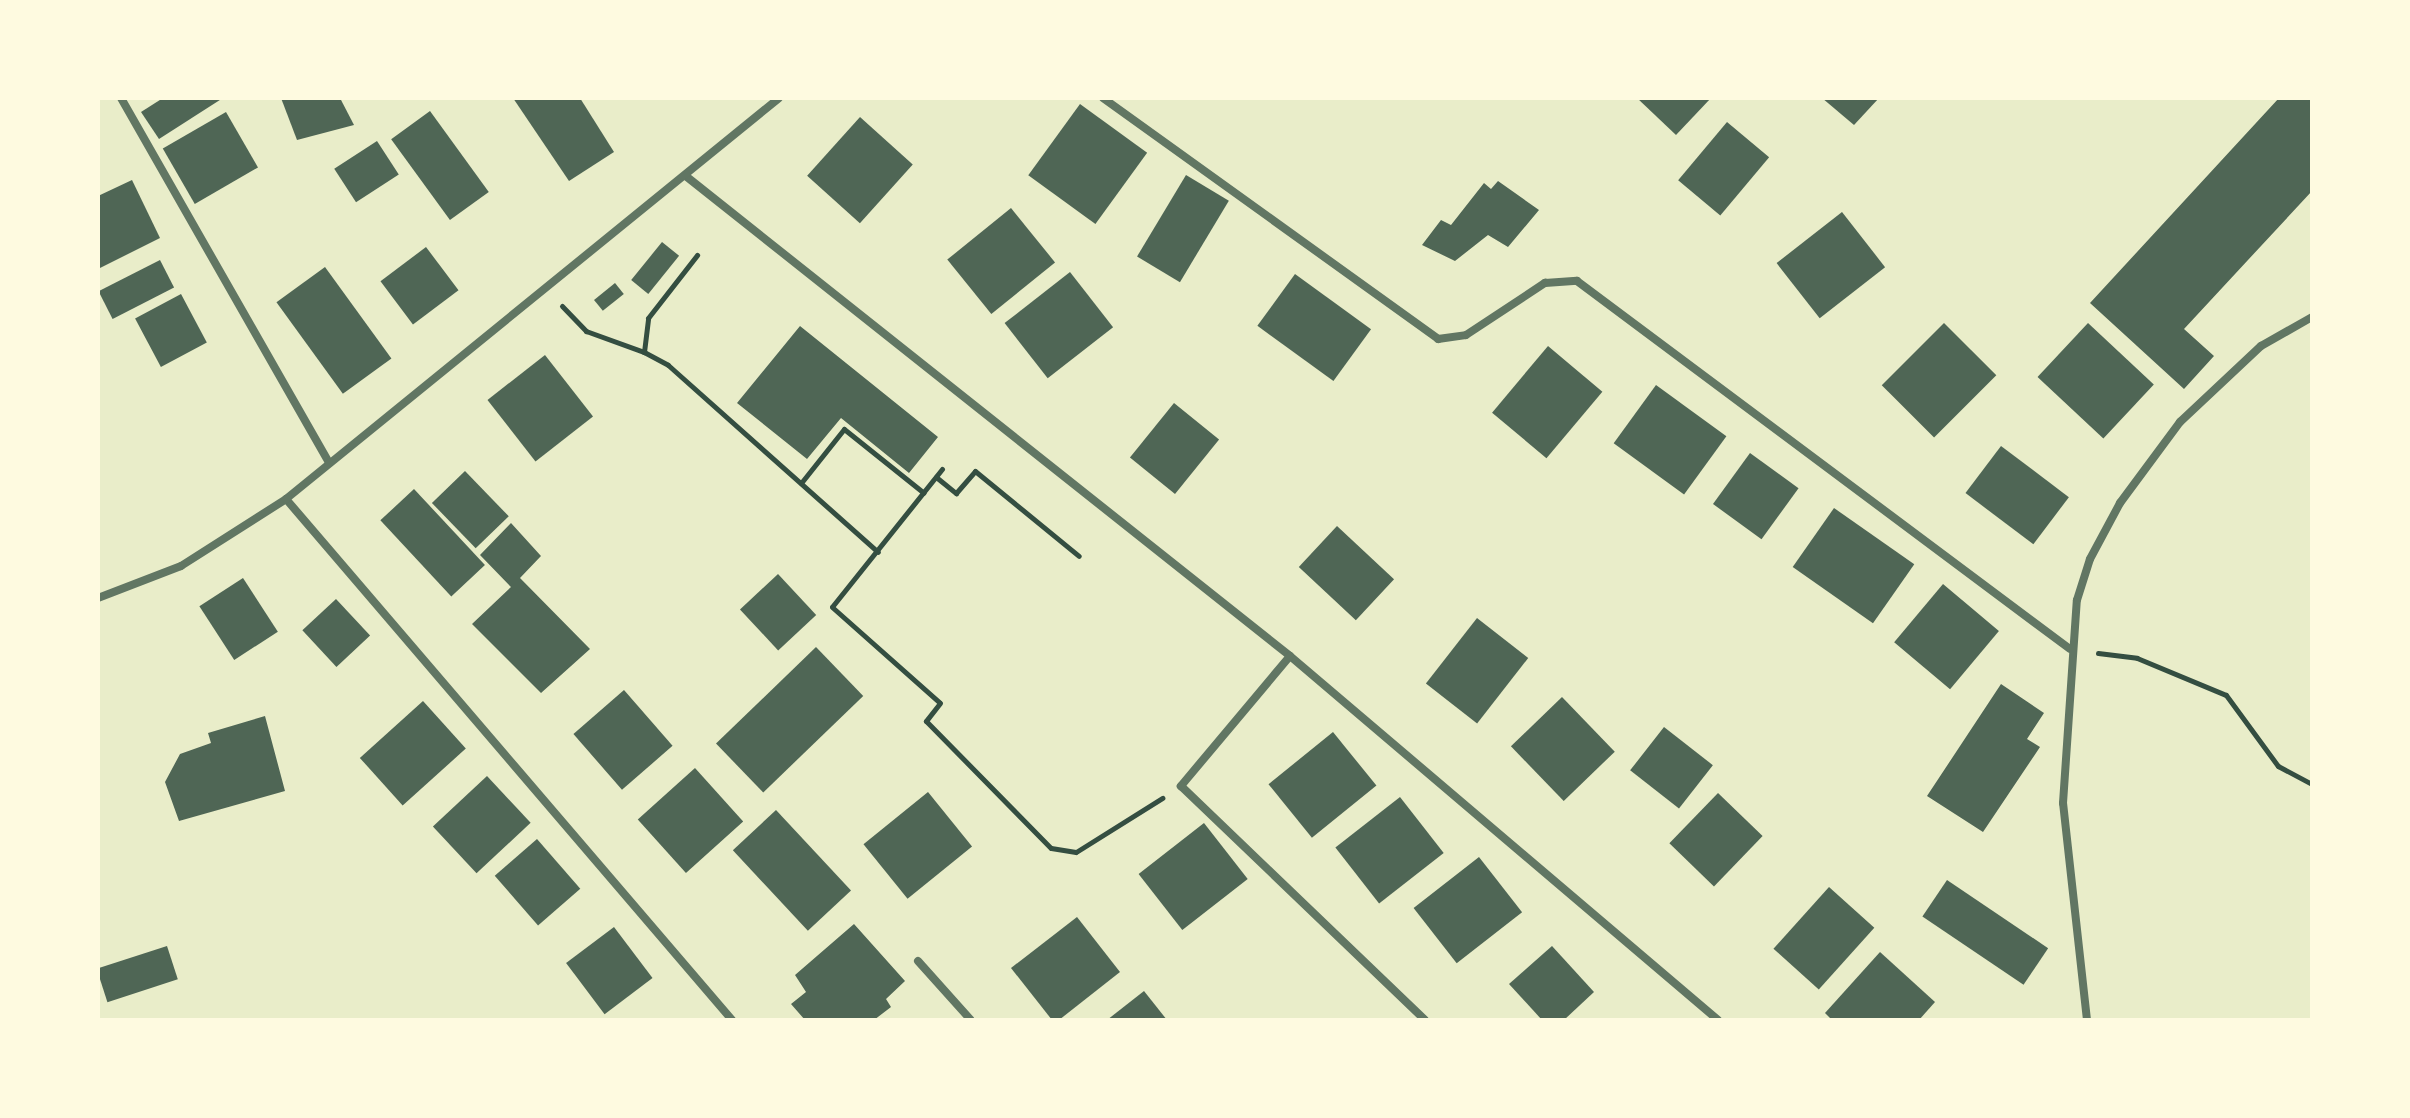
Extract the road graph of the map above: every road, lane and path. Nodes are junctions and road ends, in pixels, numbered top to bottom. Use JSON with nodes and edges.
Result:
{"nodes":[{"id":1,"x":121,"y":98,"type":"edge"},
{"id":2,"x":779,"y":98,"type":"edge"},
{"id":3,"x":1103,"y":98,"type":"edge"},
{"id":4,"x":687,"y":177,"type":"junction"},
{"id":5,"x":697,"y":255,"type":"dead end"},
{"id":6,"x":558,"y":301,"type":"dead end"},
{"id":7,"x":2312,"y":317,"type":"edge"},
{"id":8,"x":644,"y":352,"type":"junction"},
{"id":9,"x":329,"y":463,"type":"junction"},
{"id":10,"x":942,"y":469,"type":"dead end"},
{"id":11,"x":936,"y":477,"type":"junction"},
{"id":12,"x":801,"y":483,"type":"junction"},
{"id":13,"x":924,"y":493,"type":"junction"},
{"id":14,"x":286,"y":499,"type":"junction"},
{"id":15,"x":878,"y":552,"type":"junction"},
{"id":16,"x":1079,"y":556,"type":"dead end"},
{"id":17,"x":98,"y":598,"type":"edge"},
{"id":18,"x":2070,"y":649,"type":"junction"},
{"id":19,"x":1290,"y":656,"type":"junction"},
{"id":20,"x":2312,"y":784,"type":"edge"},
{"id":21,"x":1181,"y":786,"type":"junction"},
{"id":22,"x":918,"y":961,"type":"dead end"},
{"id":23,"x":732,"y":1020,"type":"edge"},
{"id":24,"x":971,"y":1020,"type":"edge"},
{"id":25,"x":1425,"y":1020,"type":"edge"},
{"id":26,"x":1718,"y":1020,"type":"edge"},
{"id":27,"x":2087,"y":1020,"type":"edge"}],
"edges":[{"from":1,"to":9,"type":"street"},
{"from":2,"to":4,"type":"street"},
{"from":3,"to":18,"type":"street"},
{"from":4,"to":9,"type":"street"},
{"from":4,"to":19,"type":"street"},
{"from":5,"to":8,"type":"path"},
{"from":6,"to":8,"type":"path"},
{"from":7,"to":18,"type":"street"},
{"from":8,"to":12,"type":"path"},
{"from":9,"to":14,"type":"street"},
{"from":10,"to":11,"type":"path"},
{"from":11,"to":13,"type":"path"},
{"from":11,"to":16,"type":"path"},
{"from":12,"to":13,"type":"path"},
{"from":12,"to":15,"type":"path"},
{"from":13,"to":15,"type":"path"},
{"from":14,"to":17,"type":"street"},
{"from":14,"to":23,"type":"street"},
{"from":15,"to":21,"type":"path"},
{"from":18,"to":20,"type":"path"},
{"from":18,"to":27,"type":"street"},
{"from":19,"to":21,"type":"street"},
{"from":19,"to":26,"type":"street"},
{"from":21,"to":25,"type":"street"},
{"from":22,"to":24,"type":"street"}]}
